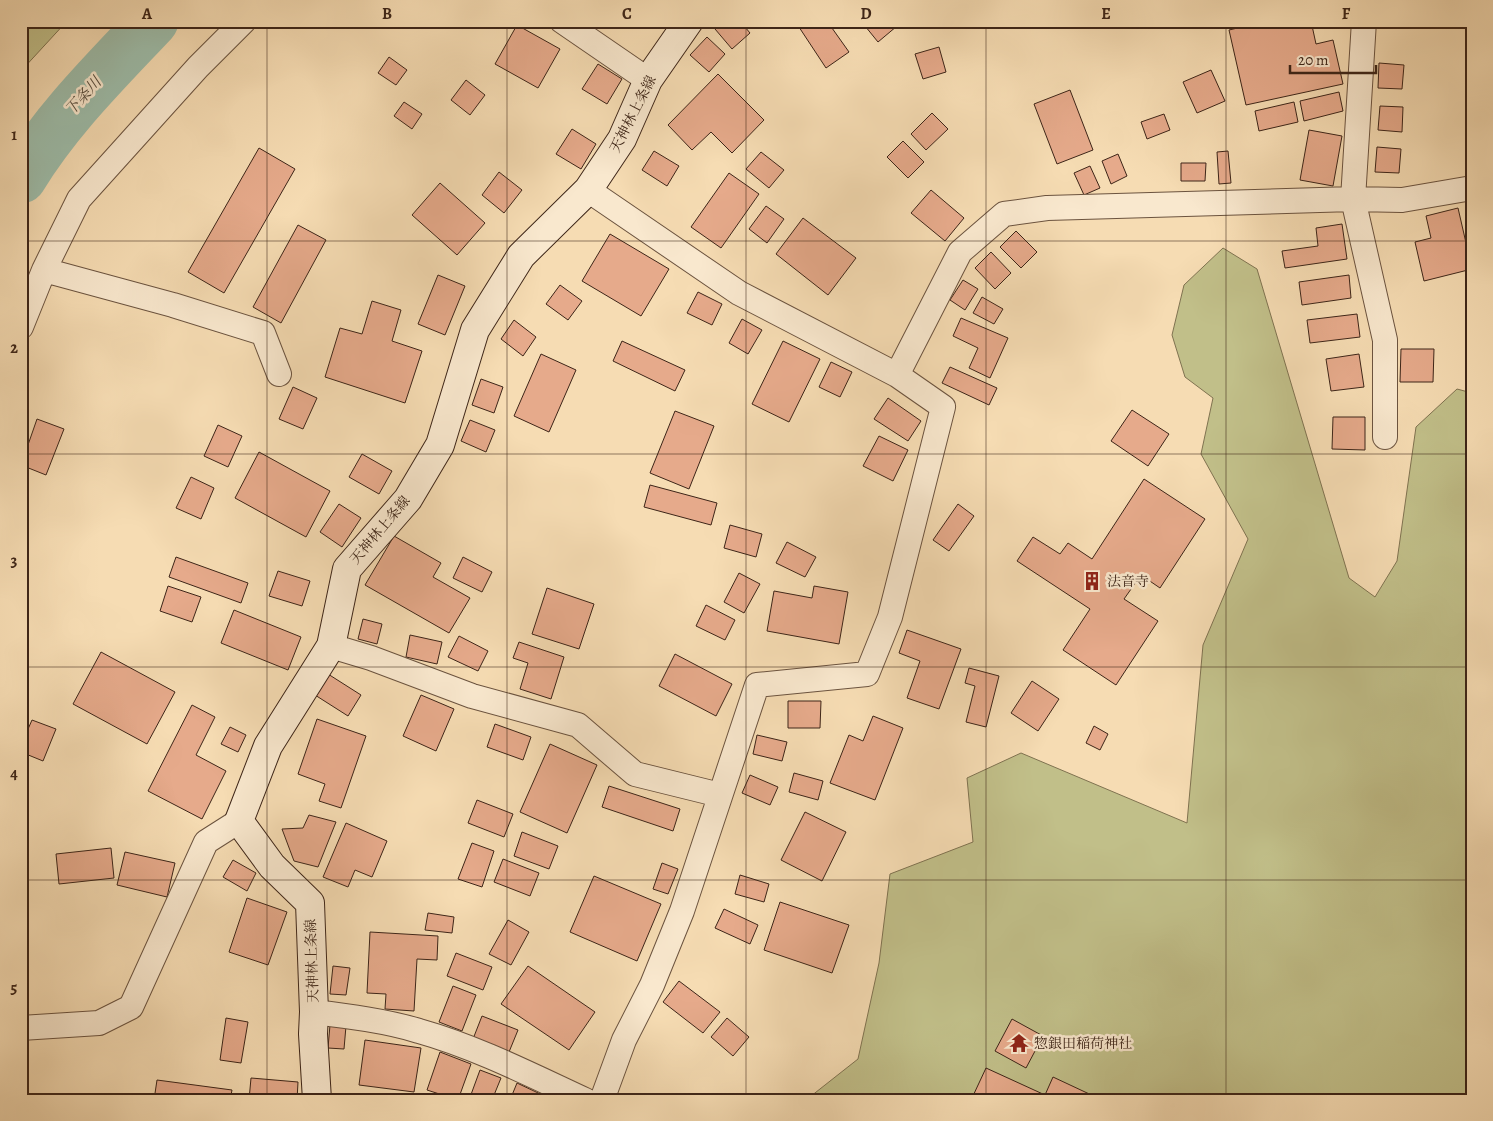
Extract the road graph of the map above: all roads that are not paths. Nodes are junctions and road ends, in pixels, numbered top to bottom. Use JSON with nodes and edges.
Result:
{"nodes":[{"id":1,"x":244,"y":21,"type":"edge"},
{"id":2,"x":562,"y":21,"type":"edge"},
{"id":3,"x":689,"y":21,"type":"edge"},
{"id":4,"x":1364,"y":21,"type":"edge"},
{"id":5,"x":648,"y":80,"type":"junction"},
{"id":6,"x":1472,"y":188,"type":"edge"},
{"id":7,"x":588,"y":190,"type":"junction"},
{"id":8,"x":1353,"y":199,"type":"junction"},
{"id":9,"x":44,"y":270,"type":"junction"},
{"id":10,"x":21,"y":327,"type":"edge"},
{"id":11,"x":278,"y":374,"type":"dead end"},
{"id":12,"x":897,"y":376,"type":"junction"},
{"id":13,"x":1385,"y":437,"type":"dead end"},
{"id":14,"x":331,"y":646,"type":"junction"},
{"id":15,"x":720,"y":795,"type":"junction"},
{"id":16,"x":239,"y":821,"type":"junction"},
{"id":17,"x":314,"y":1012,"type":"junction"},
{"id":18,"x":21,"y":1028,"type":"edge"},
{"id":19,"x":317,"y":1100,"type":"edge"},
{"id":20,"x":585,"y":1100,"type":"edge"},
{"id":21,"x":602,"y":1100,"type":"edge"}],
"edges":[{"from":1,"to":9,"type":"street"},
{"from":2,"to":5,"type":"street"},
{"from":3,"to":5,"type":"main road","name":"天神林上条線"},
{"from":4,"to":8,"type":"street"},
{"from":5,"to":7,"type":"main road","name":"天神林上条線"},
{"from":6,"to":8,"type":"street"},
{"from":7,"to":12,"type":"street"},
{"from":7,"to":14,"type":"main road","name":"天神林上条線"},
{"from":8,"to":12,"type":"street"},
{"from":8,"to":13,"type":"street"},
{"from":9,"to":10,"type":"street"},
{"from":9,"to":11,"type":"street"},
{"from":12,"to":15,"type":"street"},
{"from":14,"to":15,"type":"street"},
{"from":14,"to":16,"type":"main road","name":"天神林上条線"},
{"from":15,"to":21,"type":"street"},
{"from":16,"to":17,"type":"main road","name":"天神林上条線"},
{"from":16,"to":18,"type":"street"},
{"from":17,"to":19,"type":"main road","name":"天神林上条線"},
{"from":17,"to":20,"type":"street"}]}
